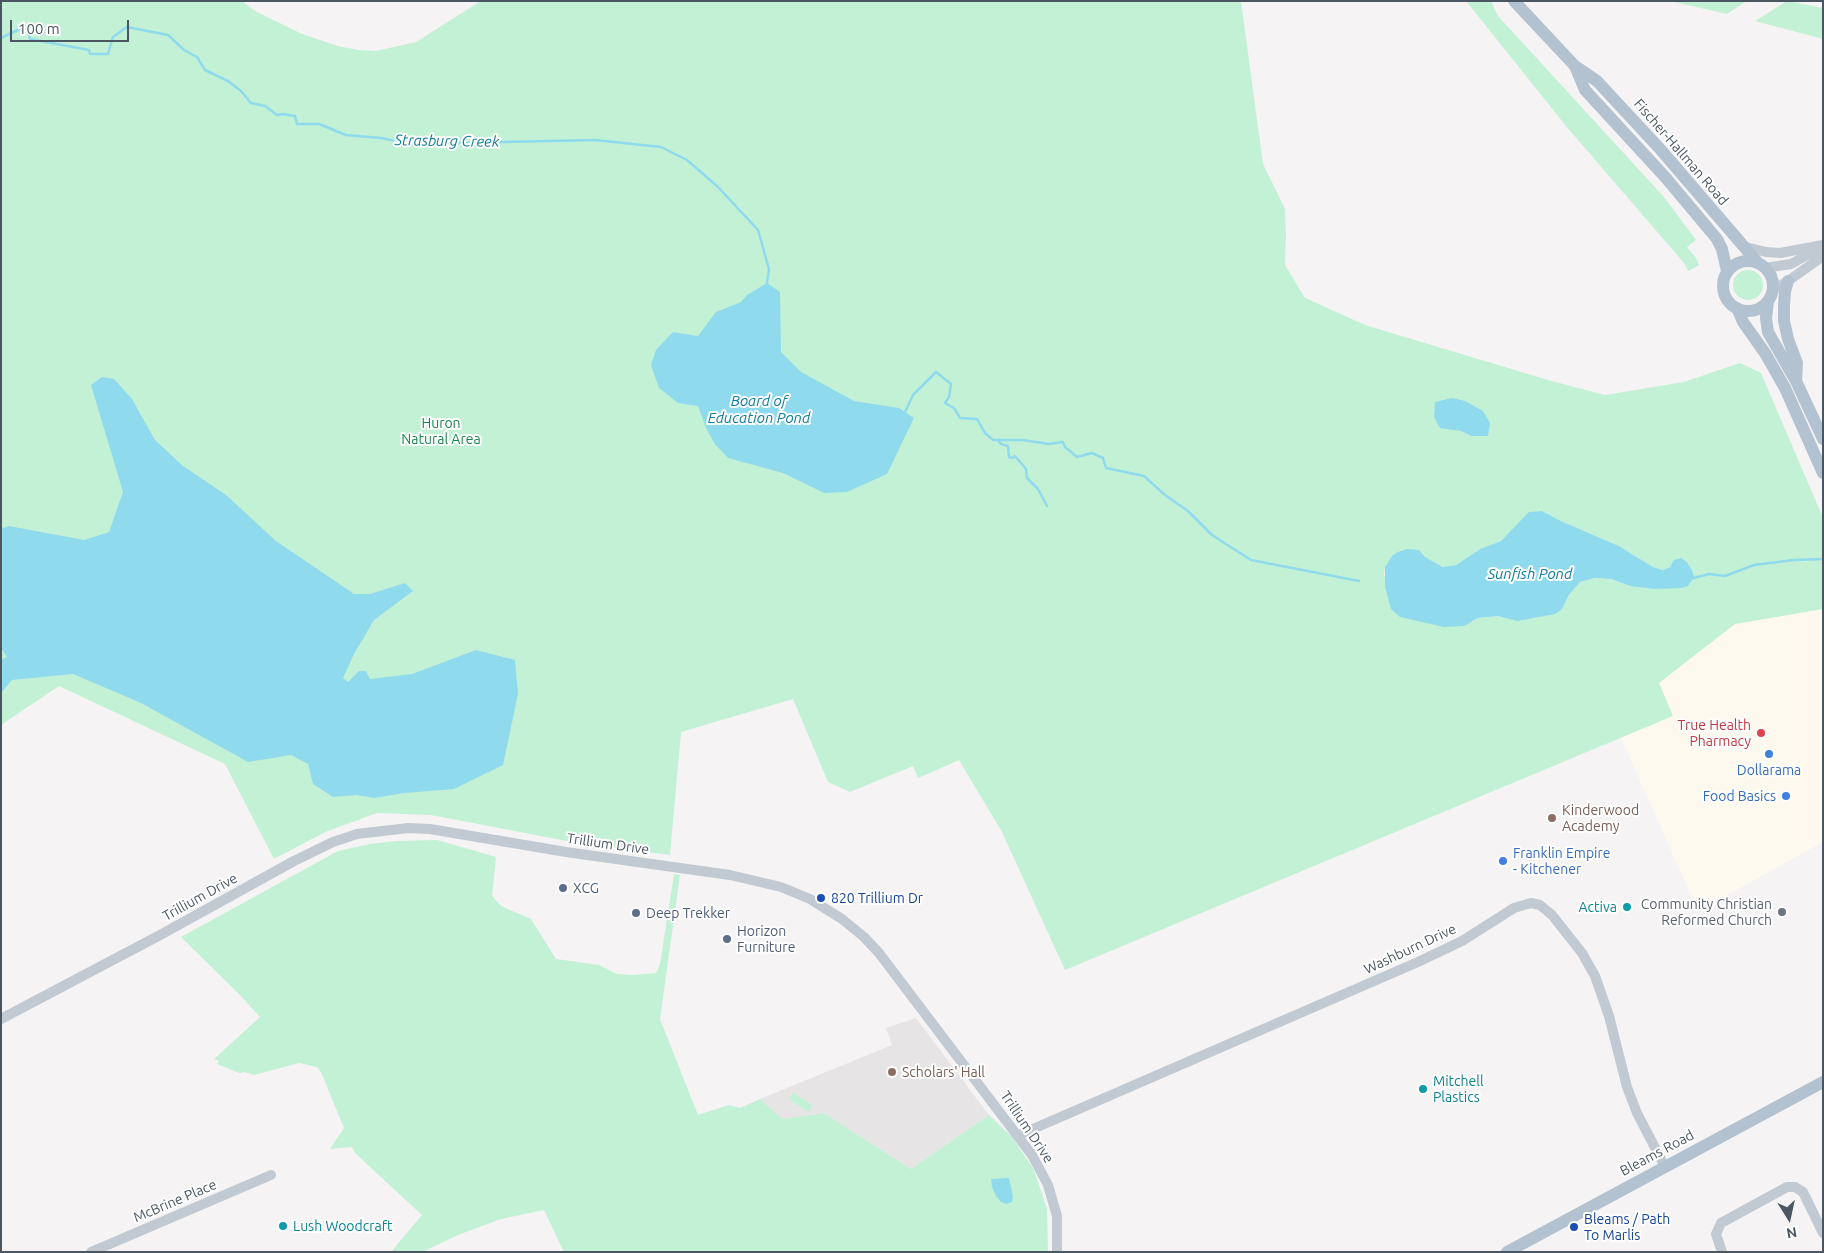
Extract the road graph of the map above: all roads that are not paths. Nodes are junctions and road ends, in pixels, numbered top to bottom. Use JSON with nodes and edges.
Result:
{"nodes":[{"id":1,"x":1514,"y":1,"type":"edge"},
{"id":2,"x":1575,"y":66,"type":"junction"},
{"id":3,"x":1823,"y":245,"type":"edge"},
{"id":4,"x":1746,"y":248,"type":"junction"},
{"id":5,"x":1823,"y":256,"type":"edge"},
{"id":6,"x":1762,"y":265,"type":"junction"},
{"id":7,"x":1727,"y":271,"type":"junction"},
{"id":8,"x":1788,"y":281,"type":"junction"},
{"id":9,"x":1770,"y":295,"type":"junction"},
{"id":10,"x":1737,"y":308,"type":"junction"},
{"id":11,"x":1796,"y":381,"type":"junction"},
{"id":12,"x":1823,"y":439,"type":"edge"},
{"id":13,"x":1823,"y":473,"type":"edge"},
{"id":14,"x":1,"y":1018,"type":"edge"},
{"id":15,"x":1823,"y":1082,"type":"edge"},
{"id":16,"x":1019,"y":1135,"type":"junction"},
{"id":17,"x":1665,"y":1166,"type":"junction"},
{"id":18,"x":271,"y":1175,"type":"dead end"},
{"id":19,"x":1823,"y":1233,"type":"edge"},
{"id":20,"x":91,"y":1252,"type":"edge"},
{"id":21,"x":1057,"y":1252,"type":"edge"},
{"id":22,"x":1507,"y":1252,"type":"edge"},
{"id":23,"x":1722,"y":1252,"type":"edge"}],
"edges":[{"from":1,"to":2,"type":"main road","name":"Fischer-Hallman Road"},
{"from":2,"to":4,"type":"main road","name":"Fischer-Hallman Road"},
{"from":2,"to":7,"type":"main road","name":"Fischer-Hallman Road"},
{"from":3,"to":4,"type":"street"},
{"from":3,"to":6,"type":"street"},
{"from":4,"to":6,"type":"main road","name":"Fischer-Hallman Road"},
{"from":5,"to":8,"type":"street"},
{"from":6,"to":7,"type":"main road"},
{"from":6,"to":9,"type":"main road"},
{"from":7,"to":10,"type":"main road"},
{"from":8,"to":9,"type":"street"},
{"from":8,"to":11,"type":"main road"},
{"from":9,"to":10,"type":"main road"},
{"from":9,"to":11,"type":"main road"},
{"from":10,"to":13,"type":"main road"},
{"from":11,"to":12,"type":"main road"},
{"from":14,"to":16,"type":"street","name":"Trillium Drive"},
{"from":15,"to":17,"type":"main road","name":"Bleams Road"},
{"from":16,"to":17,"type":"street","name":"Washburn Drive"},
{"from":16,"to":21,"type":"street","name":"Trillium Drive"},
{"from":17,"to":22,"type":"main road","name":"Bleams Road"},
{"from":18,"to":20,"type":"street","name":"McBrine Place"},
{"from":19,"to":23,"type":"street"}]}
